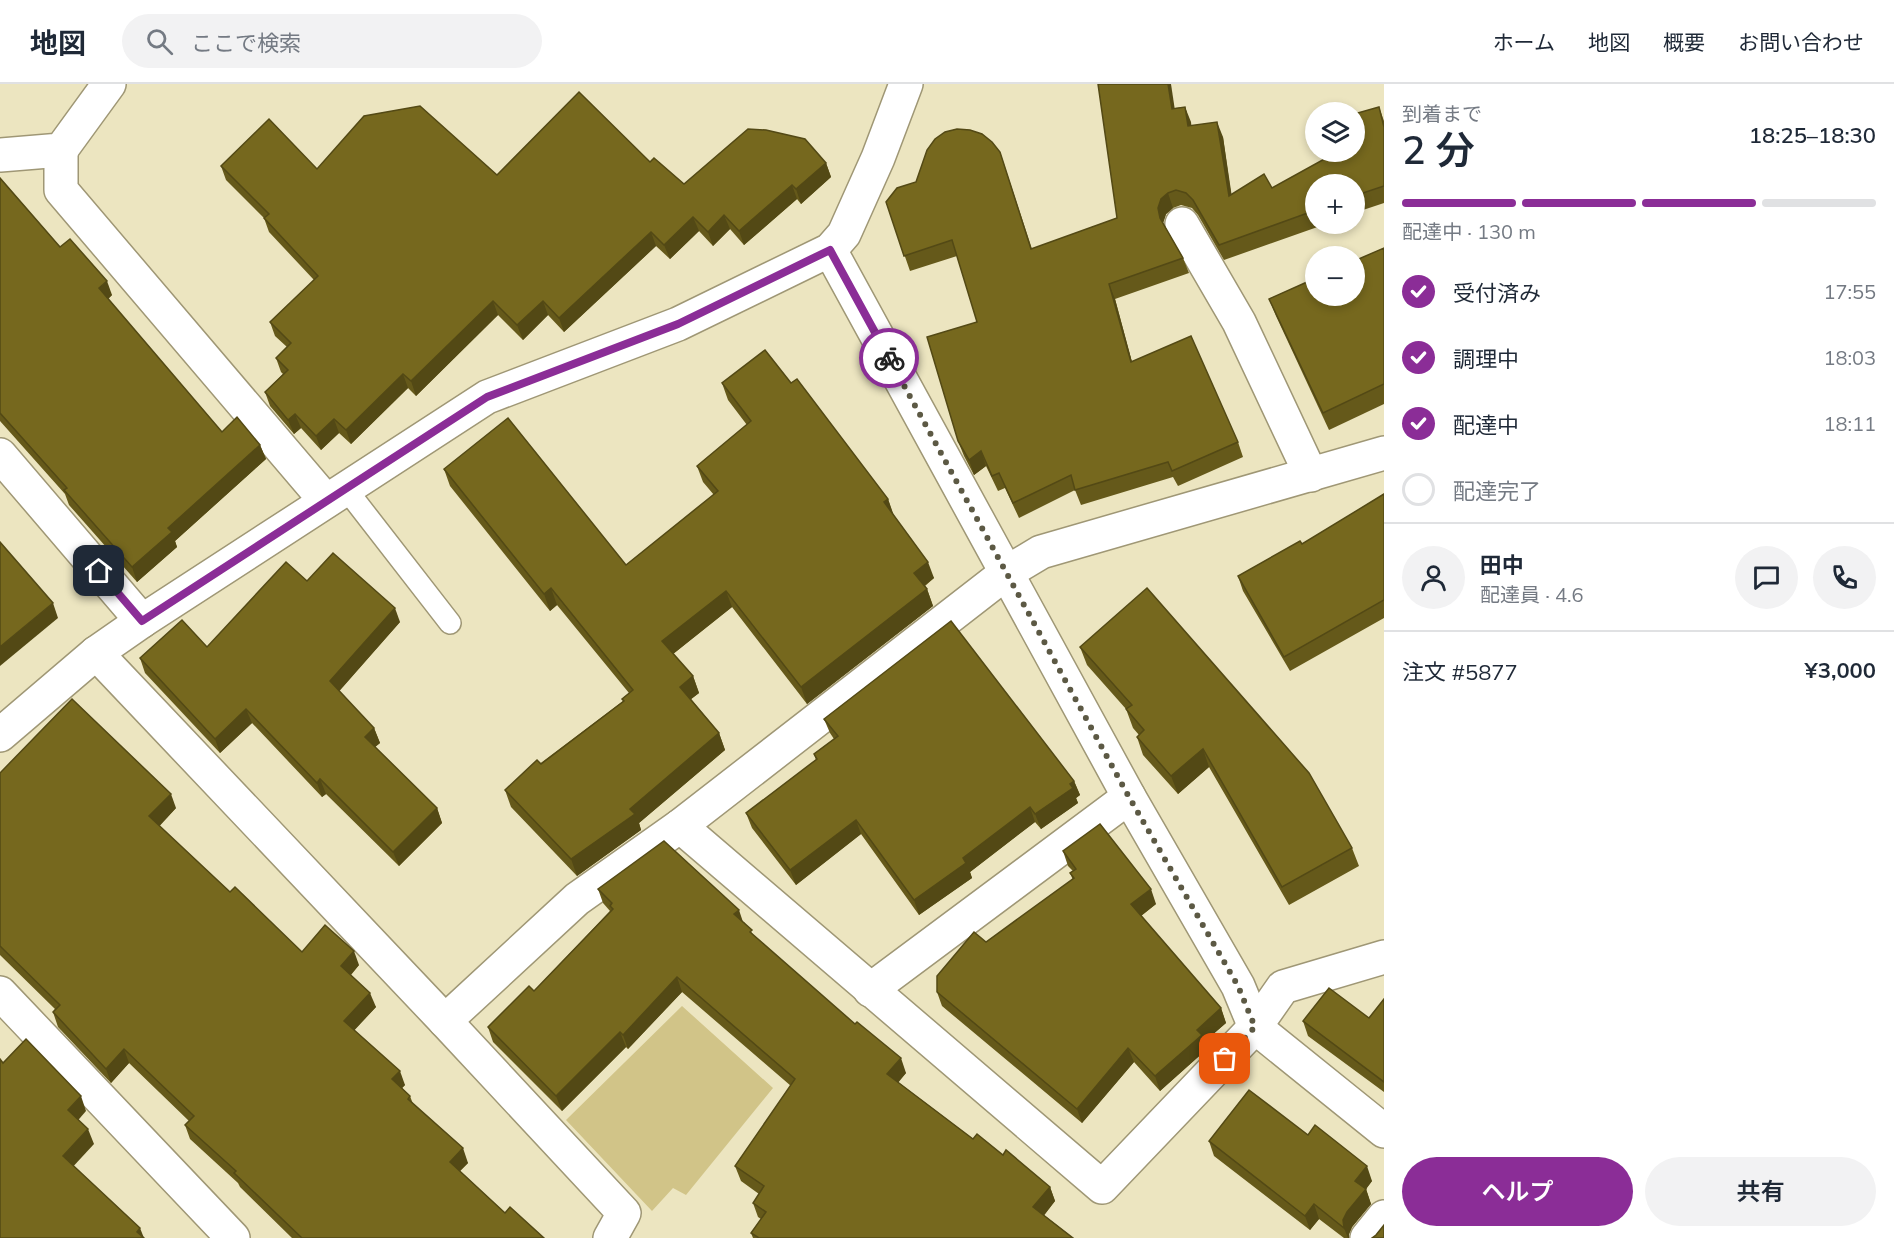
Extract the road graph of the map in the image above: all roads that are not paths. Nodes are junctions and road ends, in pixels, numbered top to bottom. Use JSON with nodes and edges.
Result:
{"nodes":[{"id":1,"x":109,"y":84,"type":"edge"},
{"id":2,"x":906,"y":84,"type":"edge"},
{"id":3,"x":62,"y":150,"type":"junction"},
{"id":4,"x":0,"y":155,"type":"edge"},
{"id":5,"x":1182,"y":224,"type":"dead end"},
{"id":6,"x":830,"y":250,"type":"junction"},
{"id":7,"x":1384,"y":453,"type":"edge"},
{"id":8,"x":0,"y":455,"type":"edge"},
{"id":9,"x":1311,"y":475,"type":"junction"},
{"id":10,"x":336,"y":495,"type":"junction"},
{"id":11,"x":1006,"y":573,"type":"junction"},
{"id":12,"x":142,"y":621,"type":"junction"},
{"id":13,"x":450,"y":623,"type":"dead end"},
{"id":14,"x":96,"y":653,"type":"junction"},
{"id":15,"x":0,"y":735,"type":"edge"},
{"id":16,"x":1129,"y":797,"type":"junction"},
{"id":17,"x":680,"y":826,"type":"junction"},
{"id":18,"x":1384,"y":957,"type":"edge"},
{"id":19,"x":870,"y":990,"type":"junction"},
{"id":20,"x":0,"y":993,"type":"edge"},
{"id":21,"x":445,"y":1021,"type":"junction"},
{"id":22,"x":1255,"y":1027,"type":"junction"},
{"id":23,"x":1384,"y":1131,"type":"edge"},
{"id":24,"x":1384,"y":1217,"type":"edge"},
{"id":25,"x":620,"y":1235,"type":"edge"},
{"id":26,"x":233,"y":1238,"type":"edge"},
{"id":27,"x":1367,"y":1238,"type":"edge"}],
"edges":[{"from":1,"to":3,"type":"street"},
{"from":2,"to":6,"type":"street"},
{"from":3,"to":4,"type":"street"},
{"from":3,"to":10,"type":"street"},
{"from":5,"to":9,"type":"street"},
{"from":6,"to":10,"type":"street"},
{"from":6,"to":11,"type":"street"},
{"from":7,"to":9,"type":"street"},
{"from":8,"to":12,"type":"street"},
{"from":9,"to":11,"type":"street"},
{"from":10,"to":12,"type":"street"},
{"from":10,"to":13,"type":"lane"},
{"from":11,"to":16,"type":"street"},
{"from":11,"to":17,"type":"street"},
{"from":12,"to":14,"type":"street"},
{"from":14,"to":15,"type":"street"},
{"from":14,"to":21,"type":"street"},
{"from":16,"to":19,"type":"street"},
{"from":16,"to":22,"type":"street"},
{"from":17,"to":19,"type":"street"},
{"from":17,"to":21,"type":"street"},
{"from":18,"to":22,"type":"street"},
{"from":19,"to":22,"type":"street"},
{"from":20,"to":26,"type":"street"},
{"from":21,"to":25,"type":"street"},
{"from":22,"to":23,"type":"street"},
{"from":24,"to":27,"type":"street"}]}
